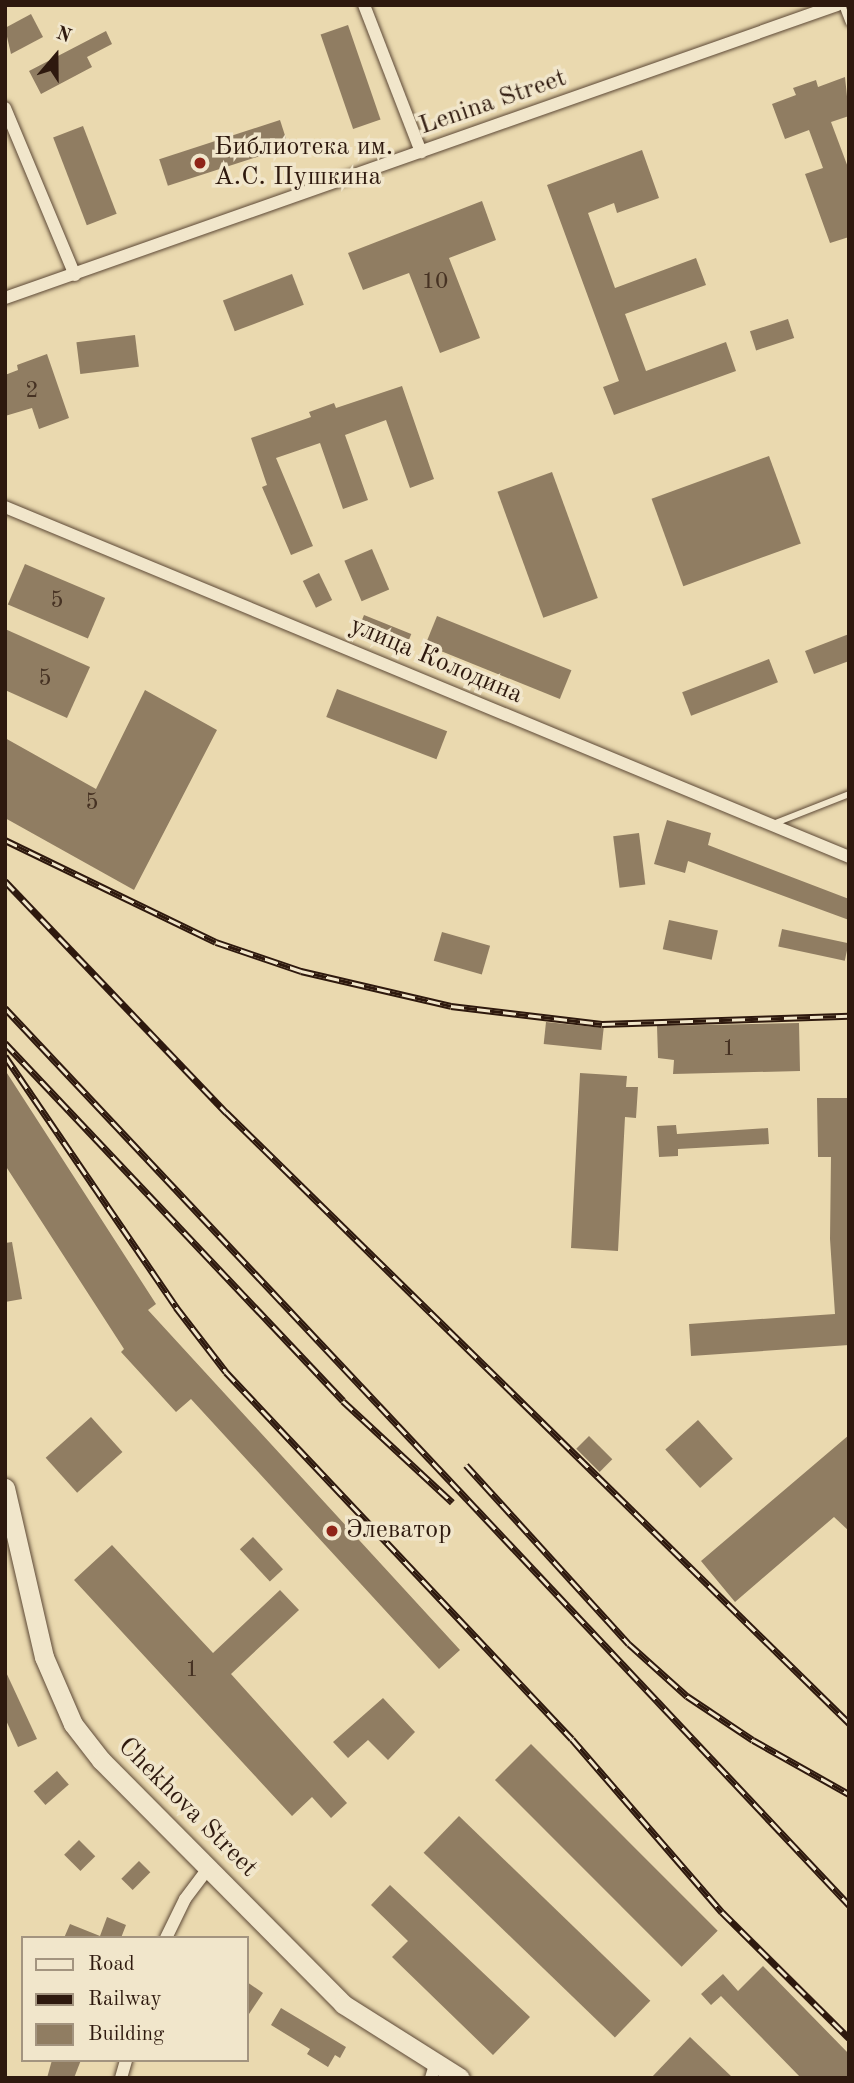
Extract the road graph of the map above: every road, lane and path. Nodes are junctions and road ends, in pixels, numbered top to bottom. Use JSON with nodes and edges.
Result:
{"nodes":[{"id":1,"x":364,"y":5,"type":"edge"},
{"id":2,"x":837,"y":5,"type":"edge"},
{"id":3,"x":842,"y":5,"type":"edge"},
{"id":4,"x":849,"y":23,"type":"edge"},
{"id":5,"x":5,"y":108,"type":"edge"},
{"id":6,"x":421,"y":152,"type":"junction"},
{"id":7,"x":75,"y":275,"type":"junction"},
{"id":8,"x":5,"y":298,"type":"edge"},
{"id":9,"x":5,"y":507,"type":"edge"},
{"id":10,"x":849,"y":794,"type":"edge"},
{"id":11,"x":772,"y":825,"type":"junction"},
{"id":12,"x":849,"y":857,"type":"edge"},
{"id":13,"x":6,"y":1491,"type":"edge"},
{"id":14,"x":208,"y":1868,"type":"junction"},
{"id":15,"x":167,"y":1936,"type":"edge"},
{"id":16,"x":433,"y":2070,"type":"edge"},
{"id":17,"x":460,"y":2078,"type":"edge"}],
"edges":[{"from":1,"to":6,"type":"street"},
{"from":2,"to":6,"type":"street","name":"Lenina Street"},
{"from":3,"to":4,"type":"lane"},
{"from":5,"to":7,"type":"street"},
{"from":6,"to":7,"type":"street","name":"Lenina Street"},
{"from":7,"to":8,"type":"street","name":"Lenina Street"},
{"from":9,"to":11,"type":"street","name":"улица Колодина"},
{"from":10,"to":11,"type":"lane"},
{"from":11,"to":12,"type":"street","name":"улица Колодина"},
{"from":13,"to":14,"type":"main road","name":"Chekhova Street"},
{"from":14,"to":15,"type":"street"},
{"from":14,"to":16,"type":"main road","name":"Chekhova Street"},
{"from":16,"to":17,"type":"main road","name":"Chekhova Street"}]}
